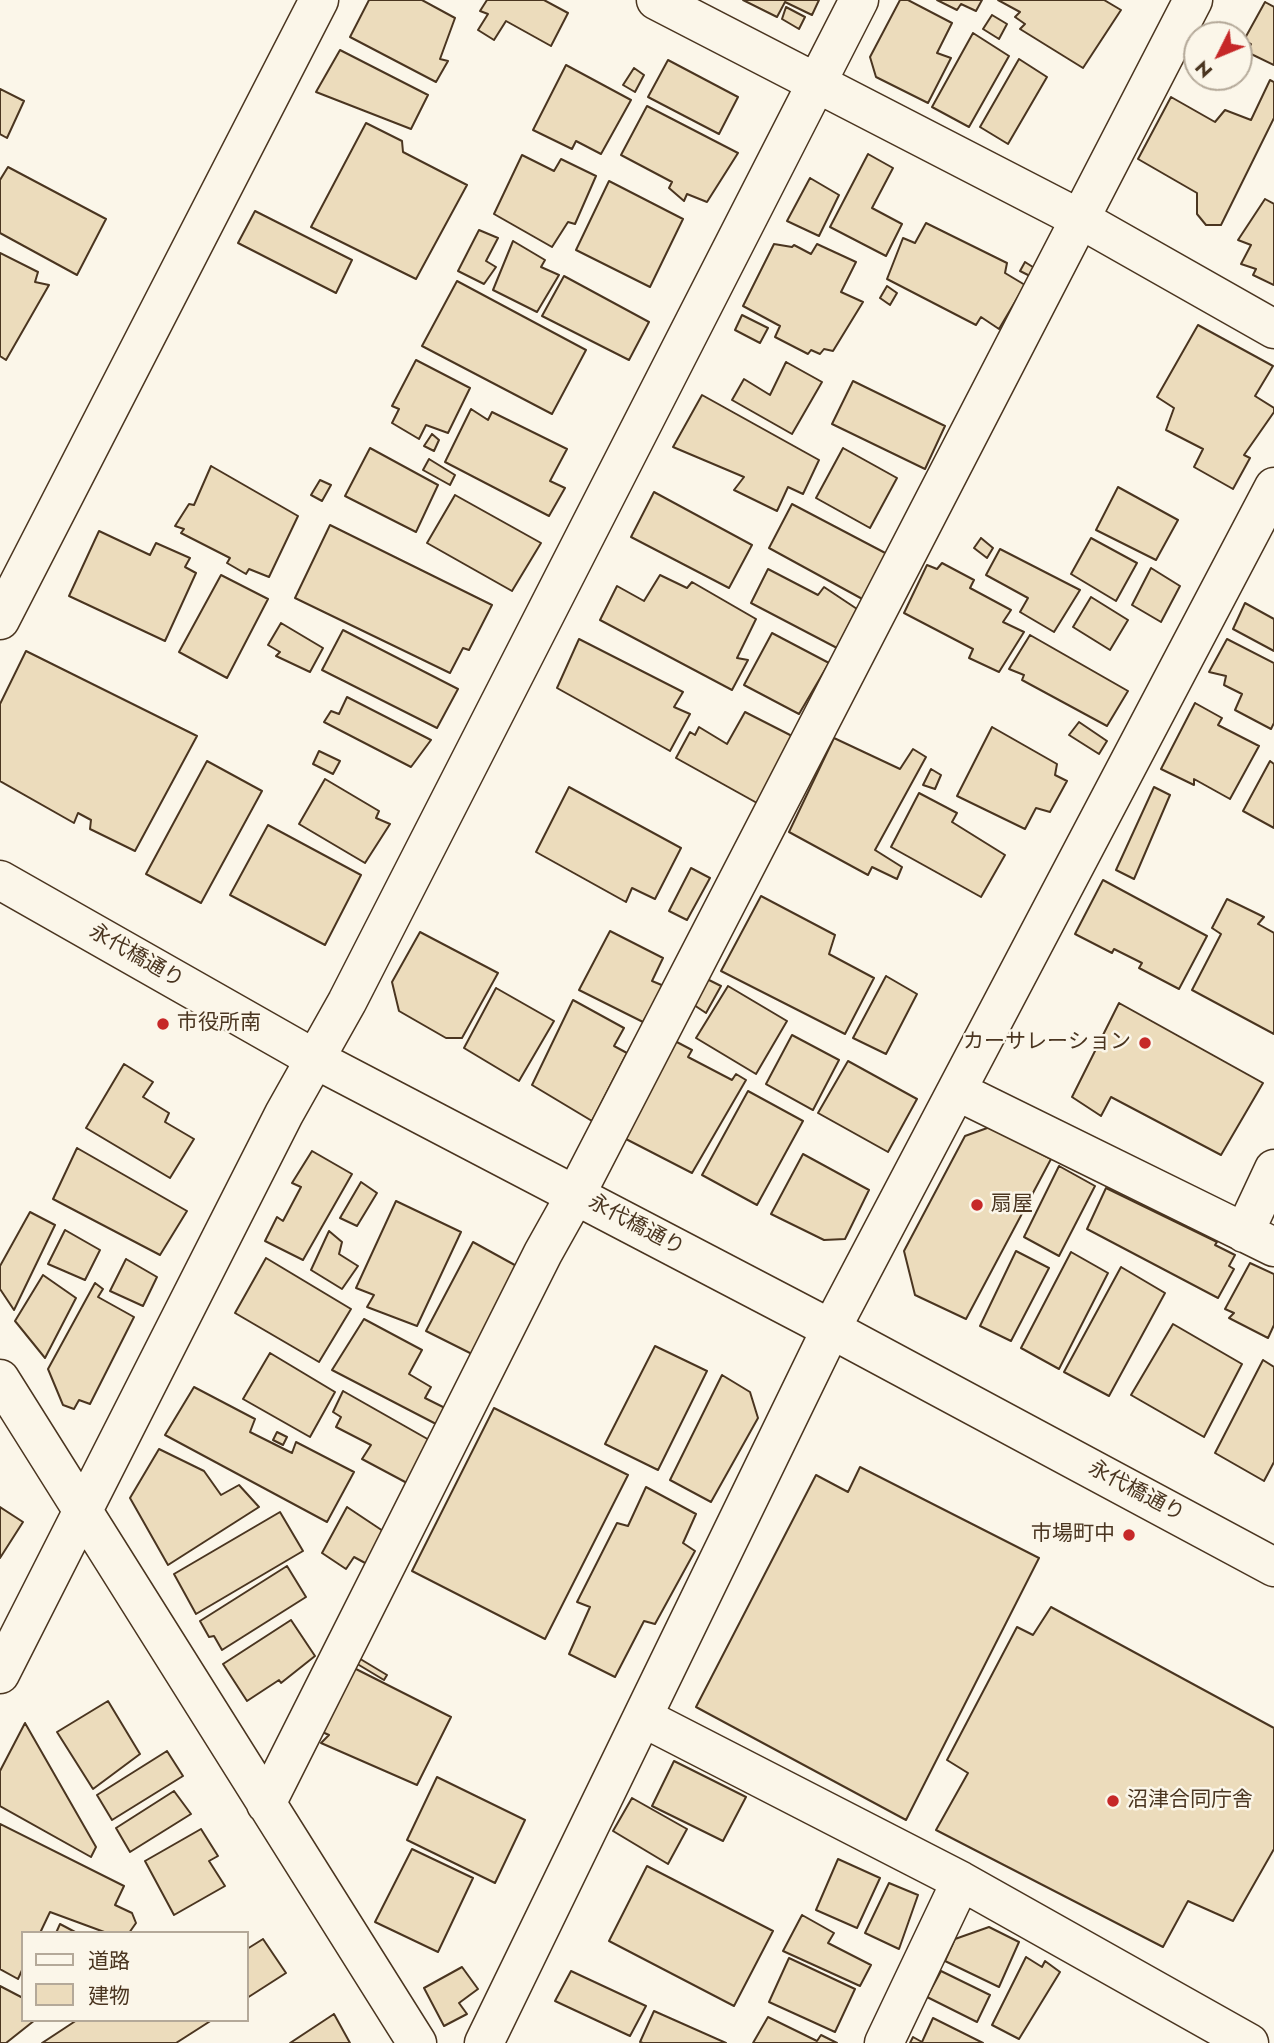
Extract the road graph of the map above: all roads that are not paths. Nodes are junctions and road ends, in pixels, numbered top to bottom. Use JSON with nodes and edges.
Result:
{"nodes":[{"id":1,"x":319,"y":0,"type":"edge"},
{"id":2,"x":656,"y":0,"type":"edge"},
{"id":3,"x":859,"y":0,"type":"edge"},
{"id":4,"x":1193,"y":0,"type":"edge"},
{"id":5,"x":817,"y":82,"type":"junction"},
{"id":6,"x":1080,"y":219,"type":"junction"},
{"id":7,"x":1274,"y":329,"type":"edge"},
{"id":8,"x":1274,"y":487,"type":"edge"},
{"id":9,"x":0,"y":620,"type":"edge"},
{"id":10,"x":0,"y":880,"type":"edge"},
{"id":11,"x":315,"y":1059,"type":"junction"},
{"id":12,"x":957,"y":1091,"type":"junction"},
{"id":13,"x":1274,"y":1169,"type":"edge"},
{"id":14,"x":576,"y":1194,"type":"junction"},
{"id":15,"x":1259,"y":1240,"type":"edge"},
{"id":16,"x":831,"y":1328,"type":"junction"},
{"id":17,"x":0,"y":1379,"type":"edge"},
{"id":18,"x":81,"y":1511,"type":"junction"},
{"id":19,"x":1274,"y":1567,"type":"edge"},
{"id":20,"x":0,"y":1674,"type":"edge"},
{"id":21,"x":644,"y":1718,"type":"junction"},
{"id":22,"x":266,"y":1804,"type":"junction"},
{"id":23,"x":961,"y":1881,"type":"junction"},
{"id":24,"x":417,"y":2043,"type":"edge"},
{"id":25,"x":484,"y":2043,"type":"edge"},
{"id":26,"x":884,"y":2043,"type":"edge"},
{"id":27,"x":1249,"y":2043,"type":"edge"}],
"edges":[{"from":1,"to":9,"type":"street"},
{"from":2,"to":5,"type":"street"},
{"from":3,"to":5,"type":"street"},
{"from":4,"to":6,"type":"street"},
{"from":5,"to":6,"type":"street"},
{"from":5,"to":11,"type":"street"},
{"from":6,"to":7,"type":"street"},
{"from":6,"to":14,"type":"street"},
{"from":8,"to":12,"type":"street"},
{"from":10,"to":11,"type":"street","name":"永代橋通り"},
{"from":11,"to":14,"type":"street","name":"永代橋通り"},
{"from":11,"to":18,"type":"street"},
{"from":12,"to":15,"type":"street"},
{"from":12,"to":16,"type":"street"},
{"from":13,"to":15,"type":"street"},
{"from":14,"to":16,"type":"street","name":"永代橋通り"},
{"from":14,"to":22,"type":"street"},
{"from":16,"to":19,"type":"street","name":"永代橋通り"},
{"from":16,"to":21,"type":"street"},
{"from":17,"to":18,"type":"street"},
{"from":18,"to":20,"type":"street"},
{"from":18,"to":22,"type":"street"},
{"from":21,"to":23,"type":"street"},
{"from":21,"to":25,"type":"street"},
{"from":22,"to":24,"type":"street"},
{"from":23,"to":26,"type":"street"},
{"from":23,"to":27,"type":"street"}]}
